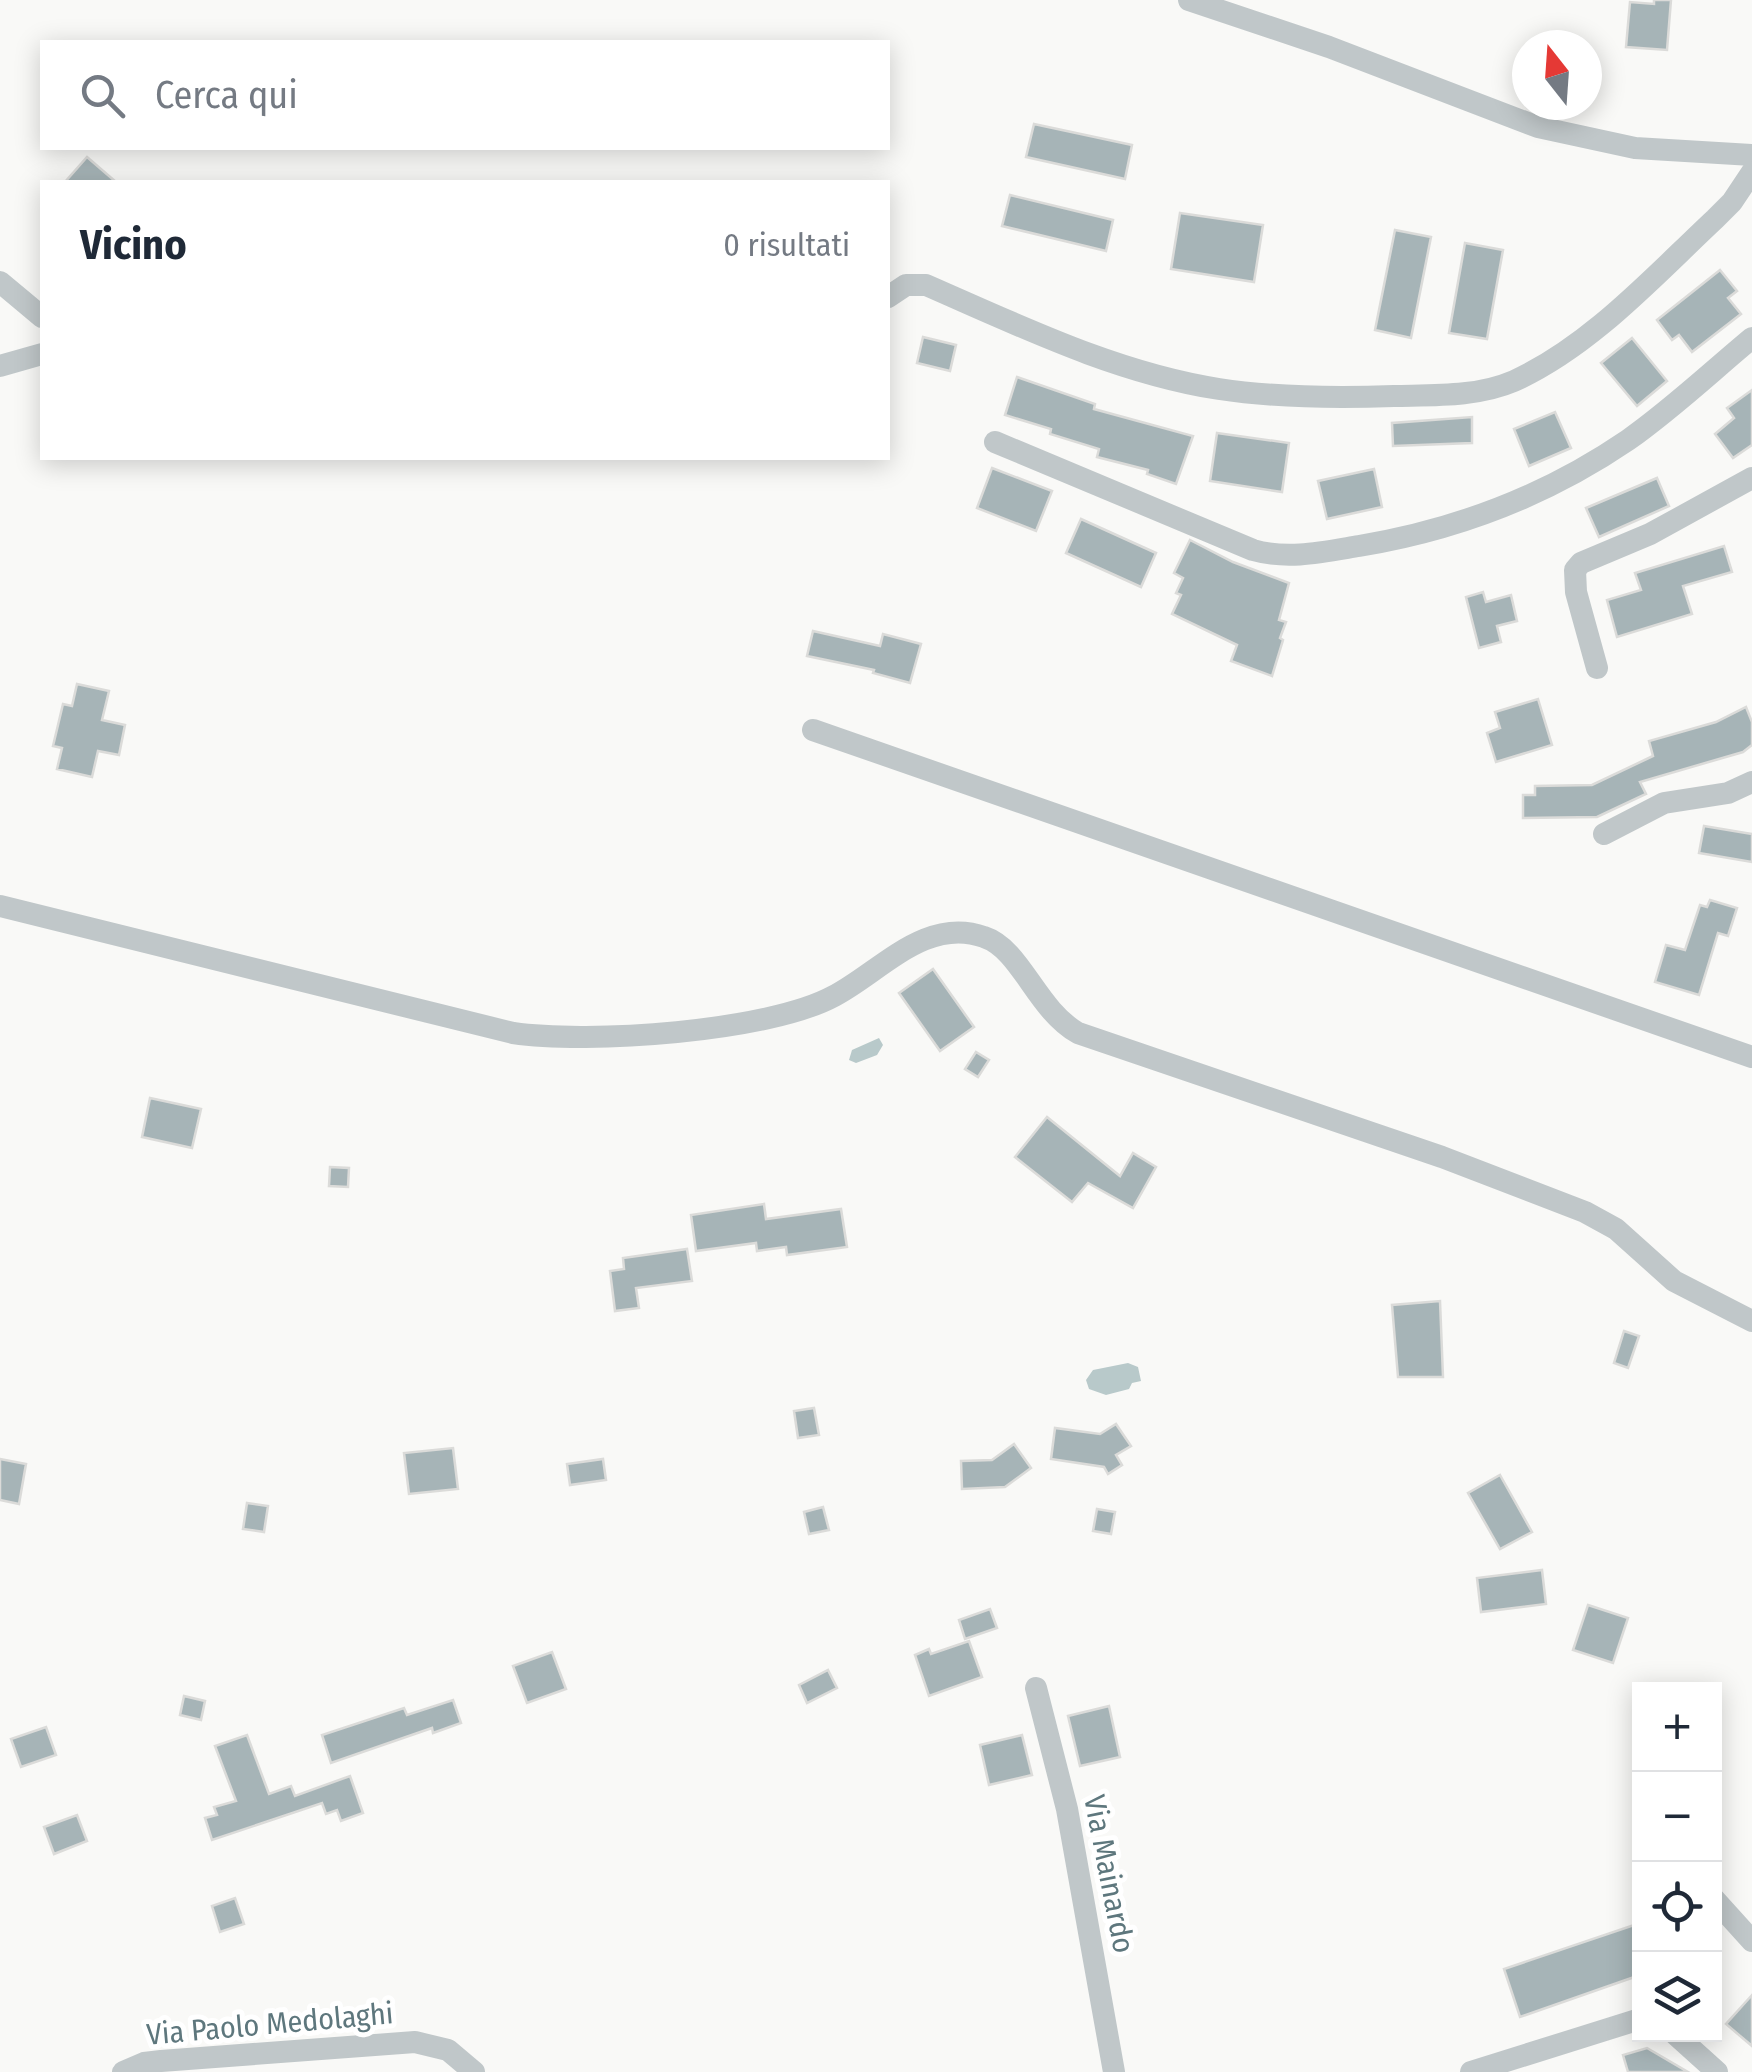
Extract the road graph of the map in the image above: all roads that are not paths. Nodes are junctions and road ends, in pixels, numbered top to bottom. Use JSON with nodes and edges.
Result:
{"nodes":[{"id":1,"x":1189,"y":0,"type":"edge"},
{"id":2,"x":1752,"y":155,"type":"edge"},
{"id":3,"x":1752,"y":172,"type":"edge"},
{"id":4,"x":0,"y":282,"type":"edge"},
{"id":5,"x":890,"y":296,"type":"edge"},
{"id":6,"x":40,"y":315,"type":"edge"},
{"id":7,"x":1752,"y":338,"type":"edge"},
{"id":8,"x":40,"y":355,"type":"edge"},
{"id":9,"x":0,"y":366,"type":"edge"},
{"id":10,"x":995,"y":442,"type":"dead end"},
{"id":11,"x":1752,"y":478,"type":"edge"},
{"id":12,"x":1597,"y":668,"type":"dead end"},
{"id":13,"x":813,"y":730,"type":"dead end"},
{"id":14,"x":1752,"y":782,"type":"edge"},
{"id":15,"x":1604,"y":834,"type":"dead end"},
{"id":16,"x":0,"y":906,"type":"edge"},
{"id":17,"x":1752,"y":1058,"type":"edge"},
{"id":18,"x":1752,"y":1321,"type":"edge"},
{"id":19,"x":1036,"y":1688,"type":"dead end"},
{"id":20,"x":1722,"y":1909,"type":"edge"},
{"id":21,"x":1752,"y":1941,"type":"edge"},
{"id":22,"x":1632,"y":2022,"type":"edge"},
{"id":23,"x":1684,"y":2042,"type":"edge"},
{"id":24,"x":123,"y":2072,"type":"edge"},
{"id":25,"x":474,"y":2072,"type":"edge"},
{"id":26,"x":1114,"y":2072,"type":"edge"},
{"id":27,"x":1471,"y":2072,"type":"edge"},
{"id":28,"x":1717,"y":2072,"type":"edge"}],
"edges":[{"from":1,"to":2,"type":"street"},
{"from":3,"to":5,"type":"street"},
{"from":4,"to":6,"type":"street"},
{"from":7,"to":10,"type":"street"},
{"from":8,"to":9,"type":"street"},
{"from":11,"to":12,"type":"street"},
{"from":13,"to":17,"type":"street"},
{"from":14,"to":15,"type":"street"},
{"from":16,"to":18,"type":"street"},
{"from":19,"to":26,"type":"street","name":"Via Mainardo"},
{"from":20,"to":21,"type":"street"},
{"from":22,"to":27,"type":"street"},
{"from":23,"to":28,"type":"street"},
{"from":24,"to":25,"type":"street","name":"Via Paolo Medolaghi"}]}
